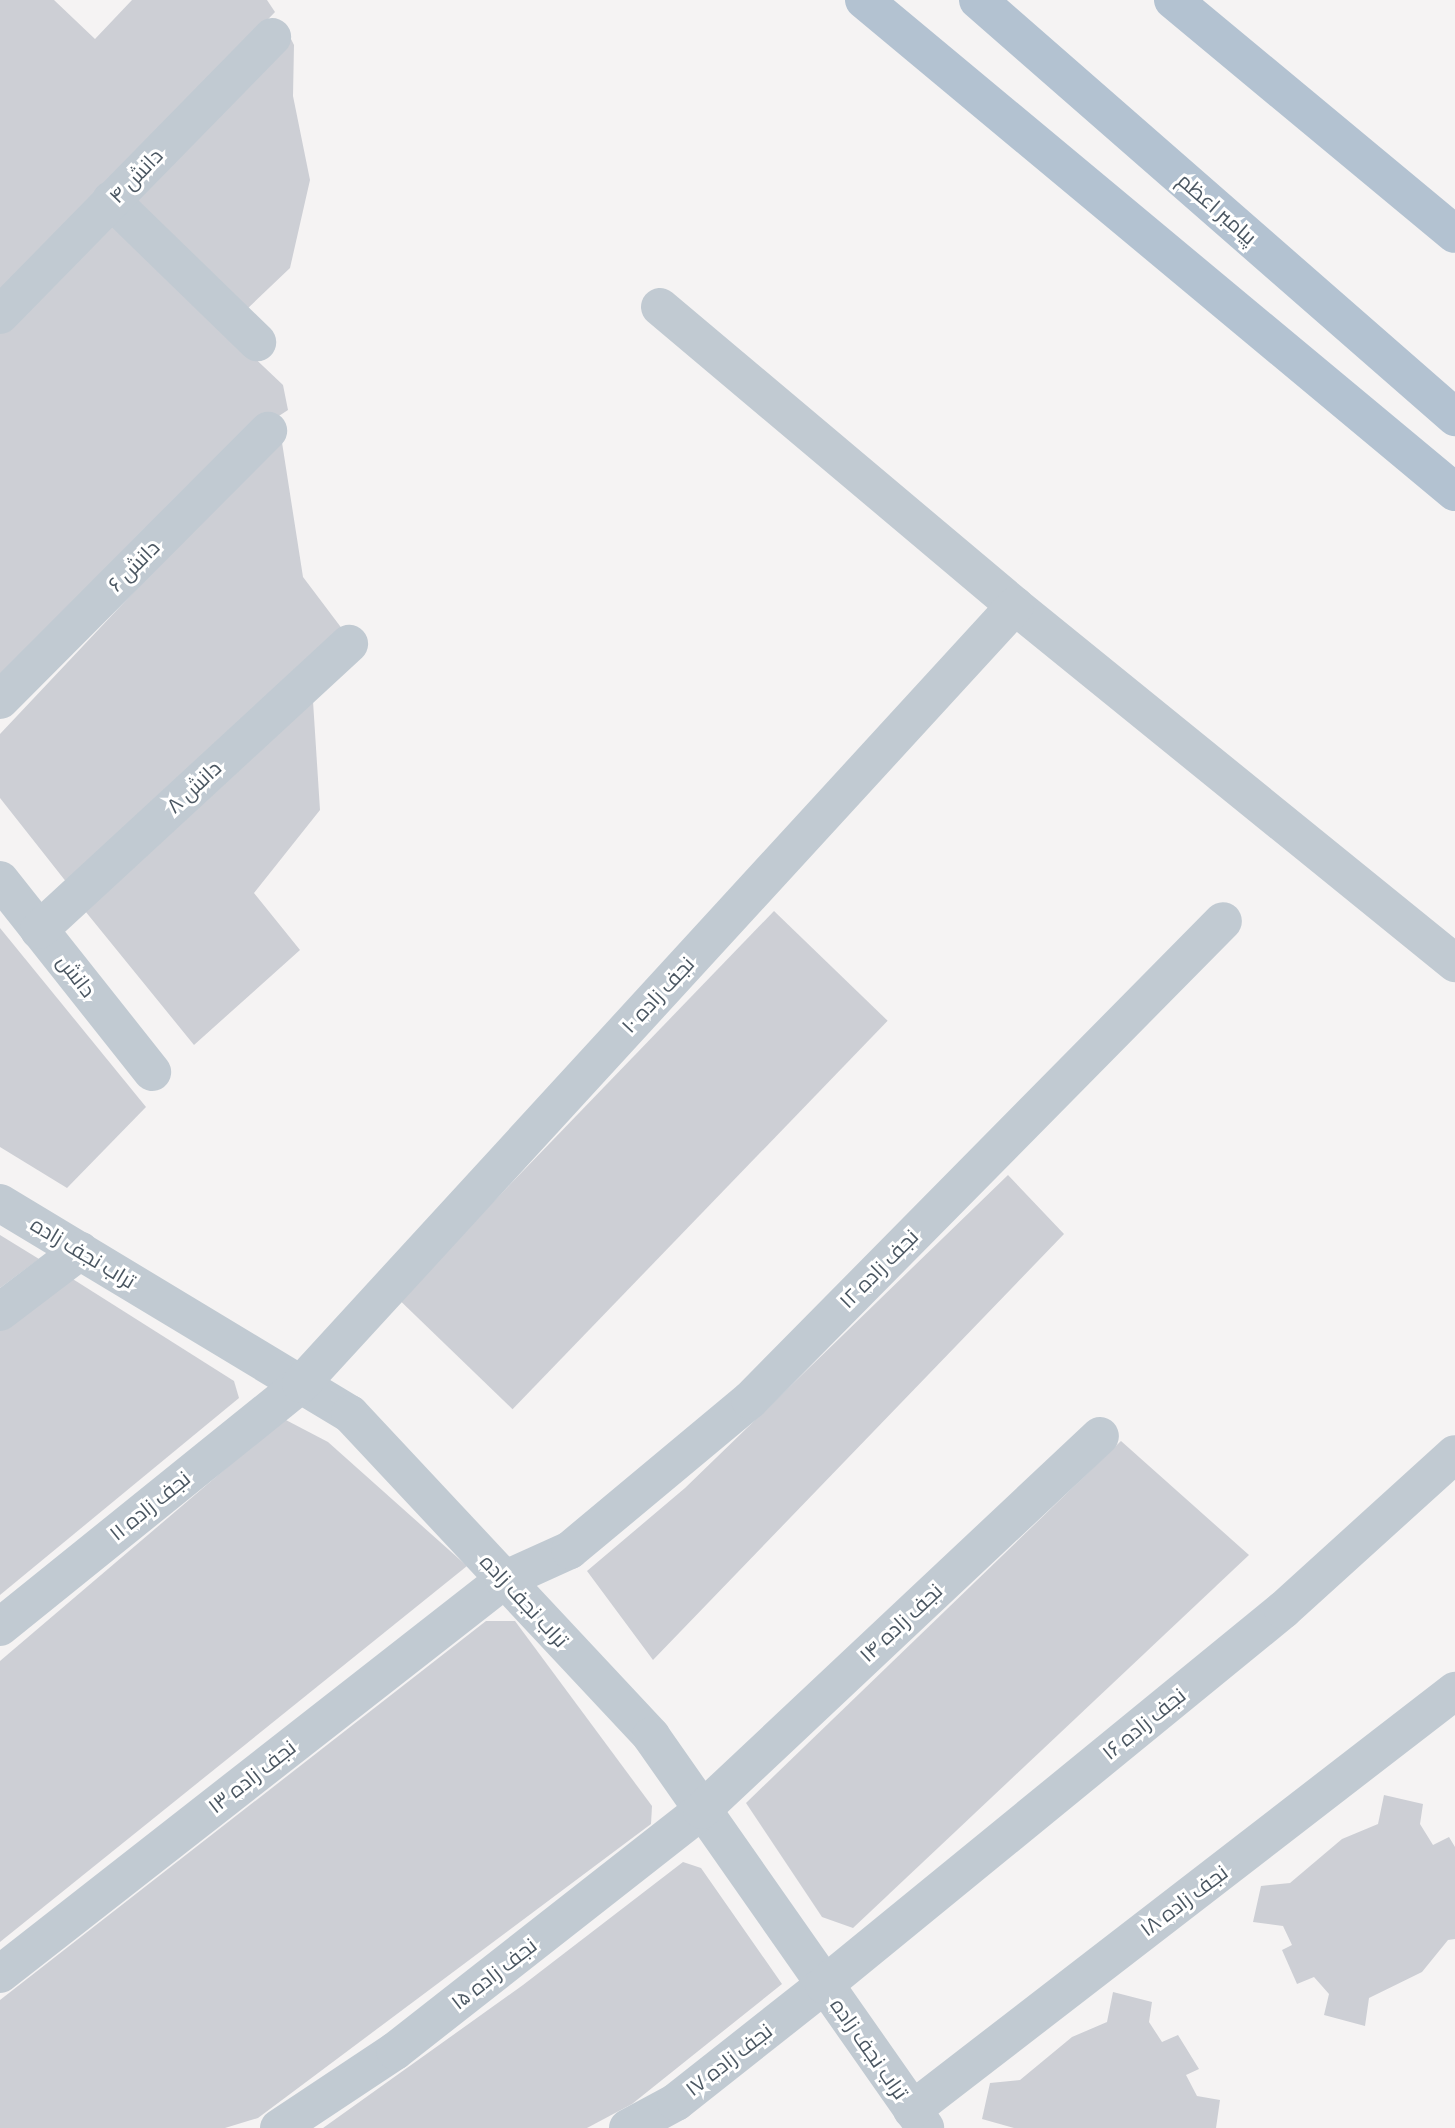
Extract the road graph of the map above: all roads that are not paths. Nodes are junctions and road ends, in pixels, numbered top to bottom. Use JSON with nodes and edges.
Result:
{"nodes":[{"id":1,"x":864,"y":0,"type":"edge"},
{"id":2,"x":978,"y":0,"type":"edge"},
{"id":3,"x":1173,"y":0,"type":"edge"},
{"id":4,"x":272,"y":37,"type":"dead end"},
{"id":5,"x":111,"y":201,"type":"junction"},
{"id":6,"x":1455,"y":234,"type":"edge"},
{"id":7,"x":660,"y":307,"type":"dead end"},
{"id":8,"x":0,"y":315,"type":"edge"},
{"id":9,"x":257,"y":342,"type":"dead end"},
{"id":10,"x":1455,"y":417,"type":"edge"},
{"id":11,"x":268,"y":432,"type":"dead end"},
{"id":12,"x":1455,"y":492,"type":"edge"},
{"id":13,"x":1015,"y":606,"type":"junction"},
{"id":14,"x":349,"y":644,"type":"dead end"},
{"id":15,"x":0,"y":700,"type":"edge"},
{"id":16,"x":0,"y":880,"type":"edge"},
{"id":17,"x":1223,"y":920,"type":"dead end"},
{"id":18,"x":40,"y":930,"type":"junction"},
{"id":19,"x":1455,"y":963,"type":"edge"},
{"id":20,"x":152,"y":1072,"type":"dead end"},
{"id":21,"x":0,"y":1203,"type":"edge"},
{"id":22,"x":80,"y":1251,"type":"junction"},
{"id":23,"x":0,"y":1312,"type":"edge"},
{"id":24,"x":301,"y":1384,"type":"junction"},
{"id":25,"x":1100,"y":1436,"type":"dead end"},
{"id":26,"x":1455,"y":1454,"type":"edge"},
{"id":27,"x":505,"y":1580,"type":"junction"},
{"id":28,"x":0,"y":1628,"type":"edge"},
{"id":29,"x":1455,"y":1692,"type":"edge"},
{"id":30,"x":702,"y":1810,"type":"junction"},
{"id":31,"x":0,"y":1974,"type":"edge"},
{"id":32,"x":824,"y":1984,"type":"junction"},
{"id":33,"x":918,"y":2119,"type":"edge"},
{"id":34,"x":279,"y":2128,"type":"edge"},
{"id":35,"x":628,"y":2128,"type":"edge"}],
"edges":[{"from":1,"to":12,"type":"main road"},
{"from":2,"to":10,"type":"main road","name":"پیامبر اعظم"},
{"from":3,"to":6,"type":"main road"},
{"from":4,"to":5,"type":"street","name":"دانش ۴"},
{"from":5,"to":8,"type":"street","name":"دانش ۴"},
{"from":5,"to":9,"type":"street"},
{"from":7,"to":13,"type":"street"},
{"from":11,"to":15,"type":"street","name":"دانش ۶"},
{"from":13,"to":19,"type":"street"},
{"from":13,"to":24,"type":"street","name":"نجف زاده ۱۰"},
{"from":14,"to":18,"type":"street","name":"دانش ۸"},
{"from":16,"to":18,"type":"street","name":"دانش"},
{"from":17,"to":27,"type":"street","name":"نجف زاده ۱۲"},
{"from":18,"to":20,"type":"street","name":"دانش"},
{"from":21,"to":22,"type":"street","name":"تراب نجف زاده"},
{"from":22,"to":23,"type":"street"},
{"from":22,"to":24,"type":"street","name":"تراب نجف زاده"},
{"from":24,"to":27,"type":"street","name":"تراب نجف زاده"},
{"from":24,"to":28,"type":"street","name":"نجف زاده ۱۱"},
{"from":25,"to":30,"type":"street","name":"نجف زاده ۱۴"},
{"from":26,"to":32,"type":"street","name":"نجف زاده ۱۶"},
{"from":27,"to":30,"type":"street","name":"تراب نجف زاده"},
{"from":27,"to":31,"type":"street","name":"نجف زاده ۱۳"},
{"from":29,"to":33,"type":"street","name":"نجف زاده ۱۸"},
{"from":30,"to":32,"type":"street","name":"تراب نجف زاده"},
{"from":30,"to":34,"type":"street","name":"نجف زاده ۱۵"},
{"from":32,"to":33,"type":"street","name":"تراب نجف زاده"},
{"from":32,"to":35,"type":"street","name":"نجف زاده ۱۷"}]}
